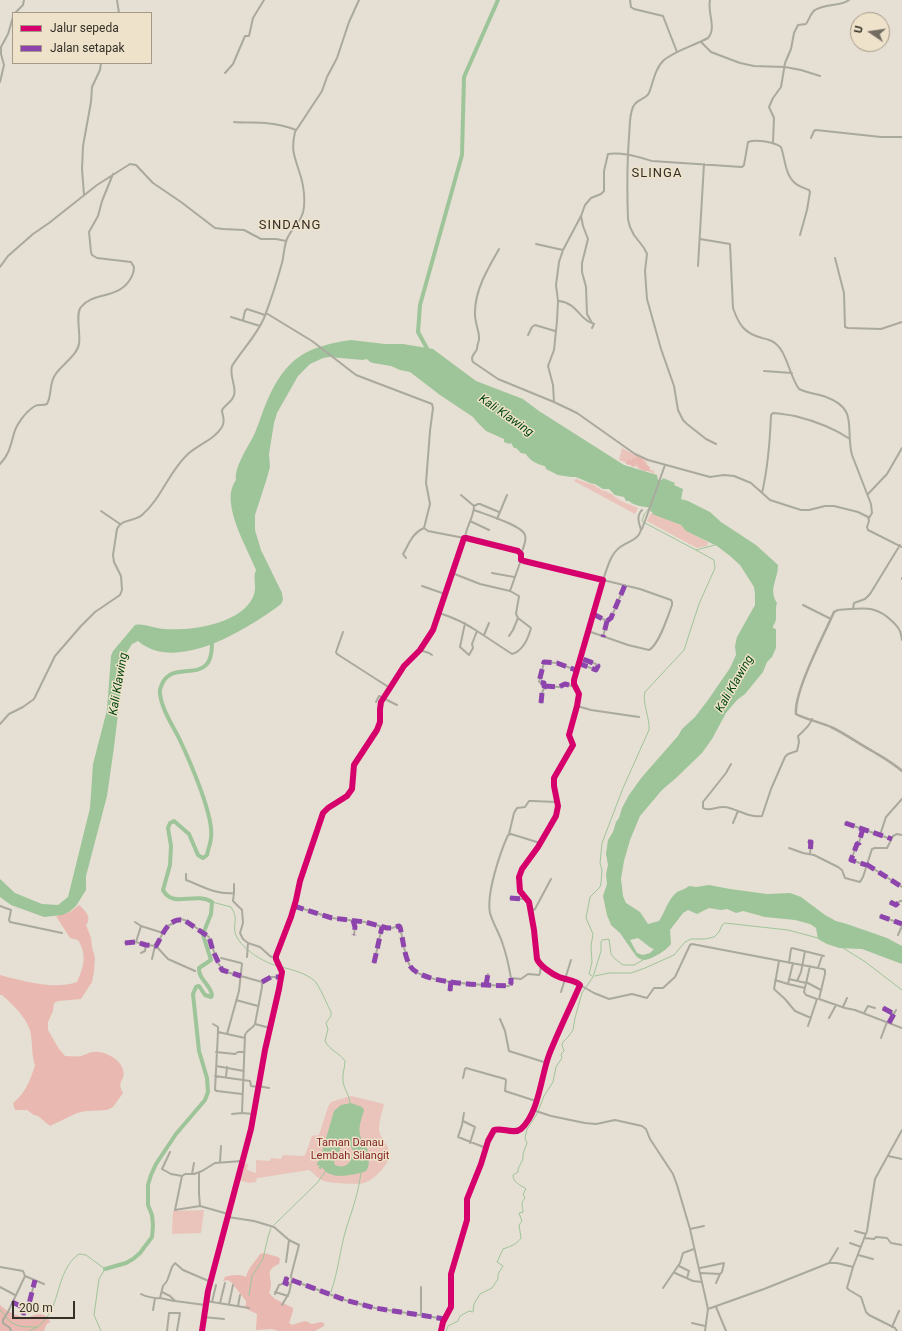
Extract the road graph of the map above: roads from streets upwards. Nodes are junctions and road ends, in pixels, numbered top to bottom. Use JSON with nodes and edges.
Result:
{"nodes":[{"id":1,"x":24,"y":0,"type":"edge"},
{"id":2,"x":117,"y":0,"type":"edge"},
{"id":3,"x":264,"y":0,"type":"edge"},
{"id":4,"x":359,"y":0,"type":"edge"},
{"id":5,"x":630,"y":0,"type":"edge"},
{"id":6,"x":710,"y":0,"type":"edge"},
{"id":7,"x":850,"y":0,"type":"edge"},
{"id":8,"x":16,"y":12,"type":"edge"},
{"id":9,"x":119,"y":12,"type":"edge"},
{"id":10,"x":12,"y":20,"type":"edge"},
{"id":11,"x":701,"y":42,"type":"junction"},
{"id":12,"x":677,"y":52,"type":"junction"},
{"id":13,"x":101,"y":64,"type":"edge"},
{"id":14,"x":784,"y":67,"type":"junction"},
{"id":15,"x":226,"y":73,"type":"dead end"},
{"id":16,"x":820,"y":76,"type":"dead end"},
{"id":17,"x":0,"y":82,"type":"edge"},
{"id":18,"x":234,"y":122,"type":"dead end"},
{"id":19,"x":296,"y":130,"type":"junction"},
{"id":20,"x":902,"y":137,"type":"edge"},
{"id":21,"x":811,"y":138,"type":"dead end"},
{"id":22,"x":773,"y":142,"type":"junction"},
{"id":23,"x":627,"y":154,"type":"junction"},
{"id":24,"x":704,"y":164,"type":"junction"},
{"id":25,"x":112,"y":174,"type":"junction"},
{"id":26,"x":84,"y":195,"type":"junction"},
{"id":27,"x":581,"y":216,"type":"junction"},
{"id":28,"x":800,"y":235,"type":"dead end"},
{"id":29,"x":700,"y":239,"type":"junction"},
{"id":30,"x":286,"y":240,"type":"junction"},
{"id":31,"x":536,"y":244,"type":"dead end"},
{"id":32,"x":498,"y":249,"type":"dead end"},
{"id":33,"x":563,"y":250,"type":"junction"},
{"id":34,"x":835,"y":258,"type":"dead end"},
{"id":35,"x":698,"y":266,"type":"dead end"},
{"id":36,"x":0,"y":267,"type":"edge"},
{"id":37,"x":558,"y":301,"type":"junction"},
{"id":38,"x":265,"y":314,"type":"junction"},
{"id":39,"x":231,"y":317,"type":"dead end"},
{"id":40,"x":243,"y":320,"type":"junction"},
{"id":41,"x":902,"y":322,"type":"edge"},
{"id":42,"x":592,"y":323,"type":"junction"},
{"id":43,"x":260,"y":326,"type":"junction"},
{"id":44,"x":592,"y":328,"type":"dead end"},
{"id":45,"x":555,"y":331,"type":"junction"},
{"id":46,"x":528,"y":335,"type":"dead end"},
{"id":47,"x":764,"y":371,"type":"dead end"},
{"id":48,"x":792,"y":373,"type":"junction"},
{"id":49,"x":554,"y":402,"type":"junction"},
{"id":50,"x":850,"y":439,"type":"junction"},
{"id":51,"x":716,"y":444,"type":"dead end"},
{"id":52,"x":902,"y":448,"type":"edge"},
{"id":53,"x":0,"y":464,"type":"edge"},
{"id":54,"x":665,"y":466,"type":"junction"},
{"id":55,"x":762,"y":493,"type":"junction"},
{"id":56,"x":868,"y":494,"type":"junction"},
{"id":57,"x":461,"y":495,"type":"dead end"},
{"id":58,"x":507,"y":495,"type":"dead end"},
{"id":59,"x":474,"y":506,"type":"junction"},
{"id":60,"x":474,"y":510,"type":"junction"},
{"id":61,"x":642,"y":510,"type":"dead end"},
{"id":62,"x":101,"y":511,"type":"dead end"},
{"id":63,"x":499,"y":512,"type":"junction"},
{"id":64,"x":869,"y":518,"type":"junction"},
{"id":65,"x":497,"y":519,"type":"junction"},
{"id":66,"x":470,"y":521,"type":"junction"},
{"id":67,"x":120,"y":524,"type":"junction"},
{"id":68,"x":424,"y":528,"type":"junction"},
{"id":69,"x":489,"y":530,"type":"dead end"},
{"id":70,"x":641,"y":530,"type":"junction"},
{"id":71,"x":465,"y":538,"type":"junction"},
{"id":72,"x":901,"y":546,"type":"edge"},
{"id":73,"x":521,"y":554,"type":"junction"},
{"id":74,"x":406,"y":558,"type":"dead end"},
{"id":75,"x":521,"y":560,"type":"junction"},
{"id":76,"x":492,"y":572,"type":"dead end"},
{"id":77,"x":452,"y":573,"type":"junction"},
{"id":78,"x":514,"y":577,"type":"junction"},
{"id":79,"x":603,"y":580,"type":"junction"},
{"id":80,"x":625,"y":585,"type":"junction"},
{"id":81,"x":422,"y":586,"type":"dead end"},
{"id":82,"x":510,"y":591,"type":"junction"},
{"id":83,"x":445,"y":594,"type":"junction"},
{"id":84,"x":804,"y":605,"type":"dead end"},
{"id":85,"x":853,"y":609,"type":"junction"},
{"id":86,"x":834,"y":612,"type":"joint"},
{"id":87,"x":439,"y":613,"type":"junction"},
{"id":88,"x":593,"y":614,"type":"junction"},
{"id":89,"x":518,"y":618,"type":"junction"},
{"id":90,"x":831,"y":619,"type":"junction"},
{"id":91,"x":608,"y":622,"type":"junction"},
{"id":92,"x":465,"y":623,"type":"junction"},
{"id":93,"x":489,"y":624,"type":"dead end"},
{"id":94,"x":477,"y":631,"type":"junction"},
{"id":95,"x":588,"y":631,"type":"junction"},
{"id":96,"x":343,"y":632,"type":"dead end"},
{"id":97,"x":484,"y":635,"type":"junction"},
{"id":98,"x":509,"y":636,"type":"dead end"},
{"id":99,"x":603,"y":637,"type":"junction"},
{"id":100,"x":902,"y":640,"type":"edge"},
{"id":101,"x":420,"y":650,"type":"junction"},
{"id":102,"x":432,"y":655,"type":"dead end"},
{"id":103,"x":580,"y":658,"type":"junction"},
{"id":104,"x":578,"y":663,"type":"junction"},
{"id":105,"x":576,"y":670,"type":"junction"},
{"id":106,"x":545,"y":686,"type":"junction"},
{"id":107,"x":575,"y":687,"type":"junction"},
{"id":108,"x":390,"y":688,"type":"junction"},
{"id":109,"x":384,"y":698,"type":"junction"},
{"id":110,"x":376,"y":702,"type":"dead end"},
{"id":111,"x":541,"y":703,"type":"dead end"},
{"id":112,"x":397,"y":705,"type":"dead end"},
{"id":113,"x":577,"y":706,"type":"junction"},
{"id":114,"x":639,"y":717,"type":"dead end"},
{"id":115,"x":812,"y":720,"type":"junction"},
{"id":116,"x":0,"y":724,"type":"edge"},
{"id":117,"x":731,"y":764,"type":"dead end"},
{"id":118,"x":902,"y":771,"type":"edge"},
{"id":119,"x":902,"y":799,"type":"edge"},
{"id":120,"x":557,"y":802,"type":"junction"},
{"id":121,"x":738,"y":811,"type":"junction"},
{"id":122,"x":845,"y":822,"type":"dead end"},
{"id":123,"x":733,"y":823,"type":"dead end"},
{"id":124,"x":863,"y":828,"type":"junction"},
{"id":125,"x":508,"y":835,"type":"junction"},
{"id":126,"x":880,"y":835,"type":"junction"},
{"id":127,"x":902,"y":835,"type":"edge"},
{"id":128,"x":892,"y":839,"type":"junction"},
{"id":129,"x":540,"y":842,"type":"junction"},
{"id":130,"x":808,"y":842,"type":"dead end"},
{"id":131,"x":789,"y":848,"type":"dead end"},
{"id":132,"x":810,"y":854,"type":"junction"},
{"id":133,"x":866,"y":865,"type":"junction"},
{"id":134,"x":186,"y":874,"type":"dead end"},
{"id":135,"x":551,"y":879,"type":"dead end"},
{"id":136,"x":234,"y":884,"type":"dead end"},
{"id":137,"x":902,"y":887,"type":"edge"},
{"id":138,"x":234,"y":893,"type":"junction"},
{"id":139,"x":510,"y":898,"type":"dead end"},
{"id":140,"x":525,"y":898,"type":"junction"},
{"id":141,"x":902,"y":901,"type":"edge"},
{"id":142,"x":890,"y":902,"type":"dead end"},
{"id":143,"x":0,"y":906,"type":"edge"},
{"id":144,"x":294,"y":906,"type":"junction"},
{"id":145,"x":530,"y":911,"type":"junction"},
{"id":146,"x":880,"y":916,"type":"dead end"},
{"id":147,"x":353,"y":920,"type":"junction"},
{"id":148,"x":135,"y":922,"type":"dead end"},
{"id":149,"x":142,"y":926,"type":"junction"},
{"id":150,"x":902,"y":926,"type":"edge"},
{"id":151,"x":382,"y":927,"type":"junction"},
{"id":152,"x":62,"y":933,"type":"dead end"},
{"id":153,"x":163,"y":933,"type":"junction"},
{"id":154,"x":354,"y":935,"type":"dead end"},
{"id":155,"x":898,"y":935,"type":"dead end"},
{"id":156,"x":136,"y":942,"type":"junction"},
{"id":157,"x":125,"y":943,"type":"dead end"},
{"id":158,"x":248,"y":943,"type":"junction"},
{"id":159,"x":146,"y":945,"type":"junction"},
{"id":160,"x":155,"y":946,"type":"junction"},
{"id":161,"x":804,"y":951,"type":"junction"},
{"id":162,"x":141,"y":953,"type":"dead end"},
{"id":163,"x":247,"y":957,"type":"dead end"},
{"id":164,"x":222,"y":958,"type":"dead end"},
{"id":165,"x":152,"y":959,"type":"dead end"},
{"id":166,"x":276,"y":959,"type":"junction"},
{"id":167,"x":571,"y":960,"type":"dead end"},
{"id":168,"x":779,"y":961,"type":"junction"},
{"id":169,"x":374,"y":963,"type":"dead end"},
{"id":170,"x":789,"y":963,"type":"junction"},
{"id":171,"x":793,"y":963,"type":"junction"},
{"id":172,"x":541,"y":965,"type":"junction"},
{"id":173,"x":802,"y":965,"type":"junction"},
{"id":174,"x":810,"y":966,"type":"junction"},
{"id":175,"x":818,"y":968,"type":"junction"},
{"id":176,"x":195,"y":971,"type":"dead end"},
{"id":177,"x":488,"y":974,"type":"dead end"},
{"id":178,"x":241,"y":976,"type":"junction"},
{"id":179,"x":282,"y":977,"type":"junction"},
{"id":180,"x":511,"y":978,"type":"junction"},
{"id":181,"x":565,"y":979,"type":"junction"},
{"id":182,"x":789,"y":979,"type":"junction"},
{"id":183,"x":775,"y":980,"type":"junction"},
{"id":184,"x":451,"y":981,"type":"junction"},
{"id":185,"x":797,"y":981,"type":"junction"},
{"id":186,"x":262,"y":982,"type":"junction"},
{"id":187,"x":806,"y":983,"type":"junction"},
{"id":188,"x":788,"y":984,"type":"junction"},
{"id":189,"x":486,"y":985,"type":"junction"},
{"id":190,"x":580,"y":985,"type":"junction"},
{"id":191,"x":805,"y":988,"type":"junction"},
{"id":192,"x":821,"y":990,"type":"junction"},
{"id":193,"x":450,"y":991,"type":"dead end"},
{"id":194,"x":562,"y":992,"type":"dead end"},
{"id":195,"x":847,"y":998,"type":"dead end"},
{"id":196,"x":818,"y":999,"type":"junction"},
{"id":197,"x":236,"y":1000,"type":"junction"},
{"id":198,"x":836,"y":1005,"type":"junction"},
{"id":199,"x":258,"y":1006,"type":"junction"},
{"id":200,"x":843,"y":1007,"type":"junction"},
{"id":201,"x":875,"y":1008,"type":"dead end"},
{"id":202,"x":883,"y":1008,"type":"dead end"},
{"id":203,"x":896,"y":1010,"type":"dead end"},
{"id":204,"x":864,"y":1013,"type":"junction"},
{"id":205,"x":894,"y":1014,"type":"junction"},
{"id":206,"x":810,"y":1018,"type":"junction"},
{"id":207,"x":829,"y":1018,"type":"dead end"},
{"id":208,"x":500,"y":1019,"type":"dead end"},
{"id":209,"x":888,"y":1023,"type":"junction"},
{"id":210,"x":213,"y":1024,"type":"dead end"},
{"id":211,"x":255,"y":1024,"type":"junction"},
{"id":212,"x":808,"y":1026,"type":"dead end"},
{"id":213,"x":270,"y":1028,"type":"junction"},
{"id":214,"x":902,"y":1028,"type":"edge"},
{"id":215,"x":218,"y":1032,"type":"junction"},
{"id":216,"x":228,"y":1034,"type":"junction"},
{"id":217,"x":245,"y":1038,"type":"junction"},
{"id":218,"x":881,"y":1038,"type":"dead end"},
{"id":219,"x":216,"y":1052,"type":"junction"},
{"id":220,"x":245,"y":1052,"type":"junction"},
{"id":221,"x":547,"y":1063,"type":"junction"},
{"id":222,"x":216,"y":1066,"type":"junction"},
{"id":223,"x":227,"y":1067,"type":"junction"},
{"id":224,"x":244,"y":1071,"type":"junction"},
{"id":225,"x":215,"y":1076,"type":"junction"},
{"id":226,"x":226,"y":1077,"type":"junction"},
{"id":227,"x":463,"y":1078,"type":"dead end"},
{"id":228,"x":244,"y":1080,"type":"junction"},
{"id":229,"x":258,"y":1087,"type":"junction"},
{"id":230,"x":269,"y":1088,"type":"dead end"},
{"id":231,"x":242,"y":1094,"type":"junction"},
{"id":232,"x":536,"y":1101,"type":"junction"},
{"id":233,"x":533,"y":1110,"type":"junction"},
{"id":234,"x":242,"y":1113,"type":"junction"},
{"id":235,"x":464,"y":1113,"type":"dead end"},
{"id":236,"x":232,"y":1114,"type":"dead end"},
{"id":237,"x":254,"y":1114,"type":"junction"},
{"id":238,"x":463,"y":1121,"type":"junction"},
{"id":239,"x":902,"y":1130,"type":"edge"},
{"id":240,"x":470,"y":1143,"type":"junction"},
{"id":241,"x":221,"y":1146,"type":"dead end"},
{"id":242,"x":486,"y":1148,"type":"junction"},
{"id":243,"x":170,"y":1152,"type":"dead end"},
{"id":244,"x":888,"y":1156,"type":"junction"},
{"id":245,"x":902,"y":1159,"type":"edge"},
{"id":246,"x":242,"y":1161,"type":"junction"},
{"id":247,"x":220,"y":1162,"type":"junction"},
{"id":248,"x":194,"y":1163,"type":"dead end"},
{"id":249,"x":199,"y":1172,"type":"junction"},
{"id":250,"x":192,"y":1174,"type":"junction"},
{"id":251,"x":182,"y":1176,"type":"junction"},
{"id":252,"x":200,"y":1206,"type":"junction"},
{"id":253,"x":228,"y":1215,"type":"junction"},
{"id":254,"x":704,"y":1226,"type":"dead end"},
{"id":255,"x":690,"y":1229,"type":"junction"},
{"id":256,"x":855,"y":1231,"type":"dead end"},
{"id":257,"x":866,"y":1234,"type":"junction"},
{"id":258,"x":864,"y":1238,"type":"junction"},
{"id":259,"x":289,"y":1240,"type":"junction"},
{"id":260,"x":850,"y":1243,"type":"dead end"},
{"id":261,"x":902,"y":1245,"type":"edge"},
{"id":262,"x":861,"y":1247,"type":"junction"},
{"id":263,"x":694,"y":1248,"type":"junction"},
{"id":264,"x":838,"y":1248,"type":"dead end"},
{"id":265,"x":858,"y":1254,"type":"junction"},
{"id":266,"x":873,"y":1260,"type":"dead end"},
{"id":267,"x":286,"y":1262,"type":"dead end"},
{"id":268,"x":829,"y":1263,"type":"junction"},
{"id":269,"x":679,"y":1266,"type":"junction"},
{"id":270,"x":0,"y":1267,"type":"edge"},
{"id":271,"x":853,"y":1267,"type":"junction"},
{"id":272,"x":700,"y":1268,"type":"junction"},
{"id":273,"x":675,"y":1273,"type":"junction"},
{"id":274,"x":701,"y":1273,"type":"junction"},
{"id":275,"x":720,"y":1274,"type":"junction"},
{"id":276,"x":25,"y":1276,"type":"junction"},
{"id":277,"x":287,"y":1277,"type":"dead end"},
{"id":278,"x":687,"y":1278,"type":"junction"},
{"id":279,"x":35,"y":1280,"type":"junction"},
{"id":280,"x":292,"y":1280,"type":"junction"},
{"id":281,"x":210,"y":1282,"type":"junction"},
{"id":282,"x":702,"y":1282,"type":"junction"},
{"id":283,"x":225,"y":1283,"type":"dead end"},
{"id":284,"x":716,"y":1283,"type":"dead end"},
{"id":285,"x":44,"y":1284,"type":"dead end"},
{"id":286,"x":285,"y":1284,"type":"junction"},
{"id":287,"x":233,"y":1285,"type":"dead end"},
{"id":288,"x":290,"y":1285,"type":"junction"},
{"id":289,"x":216,"y":1286,"type":"dead end"},
{"id":290,"x":0,"y":1287,"type":"edge"},
{"id":291,"x":421,"y":1287,"type":"dead end"},
{"id":292,"x":663,"y":1288,"type":"dead end"},
{"id":293,"x":162,"y":1292,"type":"junction"},
{"id":294,"x":141,"y":1294,"type":"dead end"},
{"id":295,"x":15,"y":1295,"type":"junction"},
{"id":296,"x":240,"y":1295,"type":"dead end"},
{"id":297,"x":288,"y":1296,"type":"junction"},
{"id":298,"x":155,"y":1298,"type":"junction"},
{"id":299,"x":160,"y":1298,"type":"junction"},
{"id":300,"x":175,"y":1301,"type":"junction"},
{"id":301,"x":12,"y":1302,"type":"junction"},
{"id":302,"x":212,"y":1302,"type":"junction"},
{"id":303,"x":206,"y":1303,"type":"junction"},
{"id":304,"x":220,"y":1303,"type":"junction"},
{"id":305,"x":229,"y":1304,"type":"junction"},
{"id":306,"x":282,"y":1305,"type":"dead end"},
{"id":307,"x":238,"y":1306,"type":"junction"},
{"id":308,"x":716,"y":1307,"type":"junction"},
{"id":309,"x":25,"y":1308,"type":"junction"},
{"id":310,"x":248,"y":1308,"type":"dead end"},
{"id":311,"x":708,"y":1309,"type":"junction"},
{"id":312,"x":153,"y":1310,"type":"dead end"},
{"id":313,"x":899,"y":1311,"type":"dead end"},
{"id":314,"x":23,"y":1315,"type":"dead end"},
{"id":315,"x":421,"y":1315,"type":"junction"},
{"id":316,"x":203,"y":1317,"type":"junction"},
{"id":317,"x":224,"y":1319,"type":"dead end"},
{"id":318,"x":445,"y":1319,"type":"junction"},
{"id":319,"x":692,"y":1323,"type":"dead end"},
{"id":320,"x":705,"y":1326,"type":"junction"},
{"id":321,"x":892,"y":1327,"type":"junction"},
{"id":322,"x":11,"y":1331,"type":"edge"},
{"id":323,"x":167,"y":1331,"type":"edge"},
{"id":324,"x":177,"y":1331,"type":"edge"},
{"id":325,"x":202,"y":1331,"type":"edge"},
{"id":326,"x":441,"y":1331,"type":"edge"},
{"id":327,"x":705,"y":1331,"type":"edge"},
{"id":328,"x":726,"y":1331,"type":"edge"},
{"id":329,"x":897,"y":1331,"type":"edge"}],
"edges":[{"from":1,"to":8,"type":"street"},
{"from":2,"to":9,"type":"street"},
{"from":3,"to":15,"type":"street"},
{"from":4,"to":19,"type":"street"},
{"from":5,"to":12,"type":"street"},
{"from":6,"to":11,"type":"street"},
{"from":7,"to":14,"type":"street"},
{"from":10,"to":17,"type":"street"},
{"from":11,"to":12,"type":"street"},
{"from":11,"to":14,"type":"street"},
{"from":12,"to":23,"type":"street"},
{"from":13,"to":26,"type":"street"},
{"from":14,"to":16,"type":"street"},
{"from":14,"to":22,"type":"street"},
{"from":18,"to":19,"type":"street"},
{"from":19,"to":30,"type":"street"},
{"from":20,"to":21,"type":"street"},
{"from":22,"to":24,"type":"street"},
{"from":22,"to":28,"type":"street"},
{"from":23,"to":24,"type":"street"},
{"from":23,"to":27,"type":"street"},
{"from":23,"to":51,"type":"street"},
{"from":24,"to":29,"type":"street"},
{"from":25,"to":26,"type":"street"},
{"from":25,"to":30,"type":"street"},
{"from":25,"to":53,"type":"street"},
{"from":26,"to":36,"type":"street"},
{"from":27,"to":33,"type":"street"},
{"from":27,"to":42,"type":"street"},
{"from":29,"to":35,"type":"street"},
{"from":29,"to":48,"type":"street"},
{"from":30,"to":38,"type":"street"},
{"from":31,"to":33,"type":"street"},
{"from":32,"to":49,"type":"street"},
{"from":33,"to":37,"type":"street"},
{"from":34,"to":41,"type":"street"},
{"from":37,"to":42,"type":"street"},
{"from":37,"to":45,"type":"street"},
{"from":38,"to":40,"type":"street"},
{"from":38,"to":43,"type":"street"},
{"from":38,"to":68,"type":"street"},
{"from":39,"to":40,"type":"street"},
{"from":40,"to":43,"type":"street"},
{"from":42,"to":44,"type":"street"},
{"from":43,"to":67,"type":"street"},
{"from":45,"to":46,"type":"street"},
{"from":45,"to":49,"type":"street"},
{"from":47,"to":48,"type":"street"},
{"from":48,"to":50,"type":"street"},
{"from":49,"to":54,"type":"street"},
{"from":50,"to":55,"type":"street"},
{"from":50,"to":56,"type":"street"},
{"from":52,"to":56,"type":"street"},
{"from":54,"to":55,"type":"street"},
{"from":54,"to":70,"type":"street"},
{"from":55,"to":64,"type":"street"},
{"from":56,"to":64,"type":"street"},
{"from":57,"to":59,"type":"street"},
{"from":58,"to":63,"type":"street"},
{"from":59,"to":60,"type":"street"},
{"from":59,"to":63,"type":"street"},
{"from":60,"to":65,"type":"street"},
{"from":60,"to":66,"type":"street"},
{"from":61,"to":70,"type":"street"},
{"from":62,"to":67,"type":"street"},
{"from":63,"to":65,"type":"street"},
{"from":64,"to":72,"type":"street"},
{"from":65,"to":73,"type":"street"},
{"from":66,"to":69,"type":"street"},
{"from":66,"to":71,"type":"street"},
{"from":67,"to":116,"type":"street"},
{"from":68,"to":71,"type":"street"},
{"from":68,"to":74,"type":"street"},
{"from":70,"to":79,"type":"street"},
{"from":71,"to":73,"type":"street"},
{"from":71,"to":77,"type":"street"},
{"from":72,"to":85,"type":"street"},
{"from":73,"to":75,"type":"street"},
{"from":75,"to":78,"type":"street"},
{"from":75,"to":79,"type":"street"},
{"from":76,"to":78,"type":"street"},
{"from":77,"to":82,"type":"street"},
{"from":77,"to":83,"type":"street"},
{"from":78,"to":82,"type":"street"},
{"from":79,"to":80,"type":"street"},
{"from":79,"to":88,"type":"street"},
{"from":80,"to":91,"type":"street"},
{"from":80,"to":99,"type":"street"},
{"from":81,"to":83,"type":"street"},
{"from":82,"to":89,"type":"street"},
{"from":83,"to":87,"type":"street"},
{"from":84,"to":90,"type":"street"},
{"from":85,"to":86,"type":"street"},
{"from":85,"to":100,"type":"street"},
{"from":86,"to":90,"type":"street"},
{"from":87,"to":92,"type":"street"},
{"from":87,"to":101,"type":"street"},
{"from":88,"to":91,"type":"street"},
{"from":88,"to":95,"type":"street"},
{"from":89,"to":97,"type":"street"},
{"from":89,"to":98,"type":"street"},
{"from":90,"to":115,"type":"street"},
{"from":91,"to":99,"type":"street"},
{"from":92,"to":94,"type":"street"},
{"from":92,"to":94,"type":"street"},
{"from":93,"to":97,"type":"street"},
{"from":94,"to":97,"type":"street"},
{"from":95,"to":99,"type":"street"},
{"from":95,"to":103,"type":"street"},
{"from":96,"to":108,"type":"street"},
{"from":101,"to":102,"type":"street"},
{"from":101,"to":108,"type":"street"},
{"from":103,"to":104,"type":"street"},
{"from":103,"to":104,"type":"street"},
{"from":104,"to":105,"type":"street"},
{"from":105,"to":106,"type":"street"},
{"from":105,"to":107,"type":"street"},
{"from":106,"to":107,"type":"street"},
{"from":106,"to":111,"type":"street"},
{"from":107,"to":113,"type":"street"},
{"from":108,"to":109,"type":"street"},
{"from":109,"to":110,"type":"street"},
{"from":109,"to":112,"type":"street"},
{"from":109,"to":144,"type":"street"},
{"from":113,"to":114,"type":"street"},
{"from":113,"to":120,"type":"street"},
{"from":115,"to":118,"type":"street"},
{"from":115,"to":121,"type":"street"},
{"from":117,"to":121,"type":"street"},
{"from":119,"to":126,"type":"street"},
{"from":120,"to":125,"type":"street"},
{"from":120,"to":129,"type":"street"},
{"from":121,"to":123,"type":"street"},
{"from":122,"to":124,"type":"street"},
{"from":124,"to":126,"type":"street"},
{"from":124,"to":133,"type":"street"},
{"from":125,"to":129,"type":"street"},
{"from":125,"to":180,"type":"street"},
{"from":126,"to":128,"type":"street"},
{"from":127,"to":128,"type":"street"},
{"from":128,"to":133,"type":"street"},
{"from":129,"to":140,"type":"street"},
{"from":130,"to":132,"type":"street"},
{"from":131,"to":132,"type":"street"},
{"from":132,"to":133,"type":"street"},
{"from":133,"to":137,"type":"street"},
{"from":134,"to":138,"type":"street"},
{"from":135,"to":145,"type":"street"},
{"from":136,"to":138,"type":"street"},
{"from":138,"to":158,"type":"street"},
{"from":139,"to":140,"type":"street"},
{"from":140,"to":145,"type":"street"},
{"from":141,"to":142,"type":"street"},
{"from":143,"to":152,"type":"street"},
{"from":144,"to":147,"type":"street"},
{"from":144,"to":166,"type":"street"},
{"from":145,"to":172,"type":"street"},
{"from":146,"to":150,"type":"street"},
{"from":147,"to":151,"type":"street"},
{"from":147,"to":154,"type":"street"},
{"from":148,"to":149,"type":"street"},
{"from":149,"to":153,"type":"street"},
{"from":149,"to":156,"type":"street"},
{"from":150,"to":155,"type":"street"},
{"from":151,"to":169,"type":"street"},
{"from":151,"to":184,"type":"street"},
{"from":153,"to":160,"type":"street"},
{"from":153,"to":178,"type":"street"},
{"from":156,"to":157,"type":"street"},
{"from":156,"to":159,"type":"street"},
{"from":158,"to":163,"type":"street"},
{"from":158,"to":166,"type":"street"},
{"from":159,"to":160,"type":"street"},
{"from":159,"to":162,"type":"street"},
{"from":160,"to":165,"type":"street"},
{"from":160,"to":176,"type":"street"},
{"from":161,"to":170,"type":"street"},
{"from":161,"to":173,"type":"street"},
{"from":161,"to":175,"type":"street"},
{"from":164,"to":178,"type":"street"},
{"from":166,"to":179,"type":"street"},
{"from":167,"to":181,"type":"street"},
{"from":168,"to":170,"type":"street"},
{"from":168,"to":183,"type":"street"},
{"from":168,"to":190,"type":"street"},
{"from":170,"to":171,"type":"street"},
{"from":171,"to":173,"type":"street"},
{"from":171,"to":182,"type":"street"},
{"from":172,"to":180,"type":"street"},
{"from":172,"to":181,"type":"street"},
{"from":173,"to":174,"type":"street"},
{"from":173,"to":185,"type":"street"},
{"from":174,"to":175,"type":"street"},
{"from":174,"to":187,"type":"street"},
{"from":175,"to":192,"type":"street"},
{"from":177,"to":189,"type":"street"},
{"from":178,"to":186,"type":"street"},
{"from":178,"to":197,"type":"street"},
{"from":179,"to":186,"type":"street"},
{"from":179,"to":213,"type":"street"},
{"from":180,"to":189,"type":"street"},
{"from":181,"to":190,"type":"street"},
{"from":181,"to":194,"type":"street"},
{"from":182,"to":185,"type":"street"},
{"from":182,"to":188,"type":"street"},
{"from":183,"to":188,"type":"street"},
{"from":183,"to":206,"type":"street"},
{"from":184,"to":189,"type":"street"},
{"from":184,"to":193,"type":"street"},
{"from":185,"to":187,"type":"street"},
{"from":186,"to":199,"type":"street"},
{"from":187,"to":191,"type":"street"},
{"from":187,"to":192,"type":"street"},
{"from":188,"to":191,"type":"street"},
{"from":190,"to":221,"type":"street"},
{"from":191,"to":196,"type":"street"},
{"from":192,"to":196,"type":"street"},
{"from":195,"to":200,"type":"street"},
{"from":196,"to":198,"type":"street"},
{"from":196,"to":206,"type":"street"},
{"from":197,"to":199,"type":"street"},
{"from":197,"to":216,"type":"street"},
{"from":198,"to":200,"type":"street"},
{"from":198,"to":207,"type":"street"},
{"from":199,"to":211,"type":"street"},
{"from":200,"to":204,"type":"street"},
{"from":201,"to":204,"type":"street"},
{"from":202,"to":205,"type":"street"},
{"from":203,"to":205,"type":"street"},
{"from":204,"to":209,"type":"street"},
{"from":205,"to":209,"type":"street"},
{"from":206,"to":212,"type":"street"},
{"from":208,"to":221,"type":"street"},
{"from":209,"to":214,"type":"street"},
{"from":209,"to":218,"type":"street"},
{"from":210,"to":215,"type":"street"},
{"from":211,"to":213,"type":"street"},
{"from":211,"to":217,"type":"street"},
{"from":213,"to":229,"type":"street"},
{"from":215,"to":216,"type":"street"},
{"from":215,"to":219,"type":"street"},
{"from":216,"to":217,"type":"street"},
{"from":217,"to":220,"type":"street"},
{"from":219,"to":220,"type":"street"},
{"from":219,"to":222,"type":"street"},
{"from":220,"to":224,"type":"street"},
{"from":221,"to":232,"type":"street"},
{"from":222,"to":223,"type":"street"},
{"from":222,"to":225,"type":"street"},
{"from":223,"to":224,"type":"street"},
{"from":223,"to":226,"type":"street"},
{"from":224,"to":228,"type":"street"},
{"from":225,"to":226,"type":"street"},
{"from":225,"to":231,"type":"street"},
{"from":226,"to":228,"type":"street"},
{"from":227,"to":232,"type":"street"},
{"from":228,"to":229,"type":"street"},
{"from":228,"to":231,"type":"street"},
{"from":229,"to":230,"type":"street"},
{"from":229,"to":237,"type":"street"},
{"from":231,"to":234,"type":"street"},
{"from":232,"to":233,"type":"street"},
{"from":233,"to":242,"type":"street"},
{"from":233,"to":255,"type":"street"},
{"from":234,"to":236,"type":"street"},
{"from":234,"to":237,"type":"street"},
{"from":235,"to":238,"type":"street"},
{"from":237,"to":246,"type":"street"},
{"from":238,"to":240,"type":"street"},
{"from":238,"to":240,"type":"street"},
{"from":239,"to":244,"type":"street"},
{"from":240,"to":242,"type":"street"},
{"from":241,"to":247,"type":"street"},
{"from":242,"to":318,"type":"street"},
{"from":243,"to":251,"type":"street"},
{"from":244,"to":245,"type":"street"},
{"from":244,"to":257,"type":"street"},
{"from":246,"to":247,"type":"street"},
{"from":246,"to":253,"type":"street"},
{"from":247,"to":249,"type":"street"},
{"from":248,"to":250,"type":"street"},
{"from":249,"to":250,"type":"street"},
{"from":249,"to":252,"type":"street"},
{"from":250,"to":251,"type":"street"},
{"from":251,"to":252,"type":"street"},
{"from":252,"to":253,"type":"street"},
{"from":253,"to":259,"type":"street"},
{"from":253,"to":281,"type":"street"},
{"from":254,"to":255,"type":"street"},
{"from":255,"to":263,"type":"street"},
{"from":256,"to":257,"type":"street"},
{"from":257,"to":258,"type":"street"},
{"from":258,"to":261,"type":"street"},
{"from":258,"to":262,"type":"street"},
{"from":259,"to":267,"type":"street"},
{"from":259,"to":280,"type":"street"},
{"from":260,"to":262,"type":"street"},
{"from":262,"to":265,"type":"street"},
{"from":263,"to":269,"type":"street"},
{"from":263,"to":272,"type":"street"},
{"from":264,"to":268,"type":"street"},
{"from":265,"to":266,"type":"street"},
{"from":265,"to":271,"type":"street"},
{"from":268,"to":271,"type":"street"},
{"from":268,"to":308,"type":"street"},
{"from":269,"to":273,"type":"street"},
{"from":269,"to":278,"type":"street"},
{"from":270,"to":276,"type":"street"},
{"from":271,"to":321,"type":"street"},
{"from":272,"to":274,"type":"street"},
{"from":272,"to":275,"type":"street"},
{"from":273,"to":278,"type":"street"},
{"from":273,"to":292,"type":"street"},
{"from":274,"to":275,"type":"street"},
{"from":274,"to":282,"type":"street"},
{"from":275,"to":284,"type":"street"},
{"from":276,"to":279,"type":"street"},
{"from":276,"to":295,"type":"street"},
{"from":277,"to":286,"type":"street"},
{"from":278,"to":282,"type":"street"},
{"from":279,"to":285,"type":"street"},
{"from":279,"to":309,"type":"street"},
{"from":280,"to":288,"type":"street"},
{"from":280,"to":315,"type":"street"},
{"from":281,"to":293,"type":"street"},
{"from":281,"to":303,"type":"street"},
{"from":282,"to":311,"type":"street"},
{"from":283,"to":304,"type":"street"},
{"from":286,"to":288,"type":"street"},
{"from":286,"to":297,"type":"street"},
{"from":287,"to":305,"type":"street"},
{"from":288,"to":297,"type":"street"},
{"from":289,"to":302,"type":"street"},
{"from":290,"to":295,"type":"street"},
{"from":291,"to":315,"type":"street"},
{"from":293,"to":299,"type":"street"},
{"from":293,"to":300,"type":"street"},
{"from":294,"to":298,"type":"street"},
{"from":295,"to":301,"type":"street"},
{"from":296,"to":307,"type":"street"},
{"from":297,"to":306,"type":"street"},
{"from":298,"to":299,"type":"street"},
{"from":298,"to":312,"type":"street"},
{"from":299,"to":300,"type":"street"},
{"from":300,"to":303,"type":"street"},
{"from":301,"to":309,"type":"street"},
{"from":301,"to":322,"type":"street"},
{"from":302,"to":303,"type":"street"},
{"from":302,"to":304,"type":"street"},
{"from":303,"to":316,"type":"street"},
{"from":304,"to":305,"type":"street"},
{"from":305,"to":307,"type":"street"},
{"from":307,"to":310,"type":"street"},
{"from":308,"to":311,"type":"street"},
{"from":308,"to":328,"type":"street"},
{"from":309,"to":314,"type":"street"},
{"from":311,"to":320,"type":"street"},
{"from":313,"to":321,"type":"street"},
{"from":315,"to":318,"type":"street"},
{"from":316,"to":317,"type":"street"},
{"from":316,"to":325,"type":"street"},
{"from":318,"to":326,"type":"street"},
{"from":319,"to":320,"type":"street"},
{"from":320,"to":327,"type":"street"},
{"from":321,"to":329,"type":"street"},
{"from":323,"to":324,"type":"street"}]}
